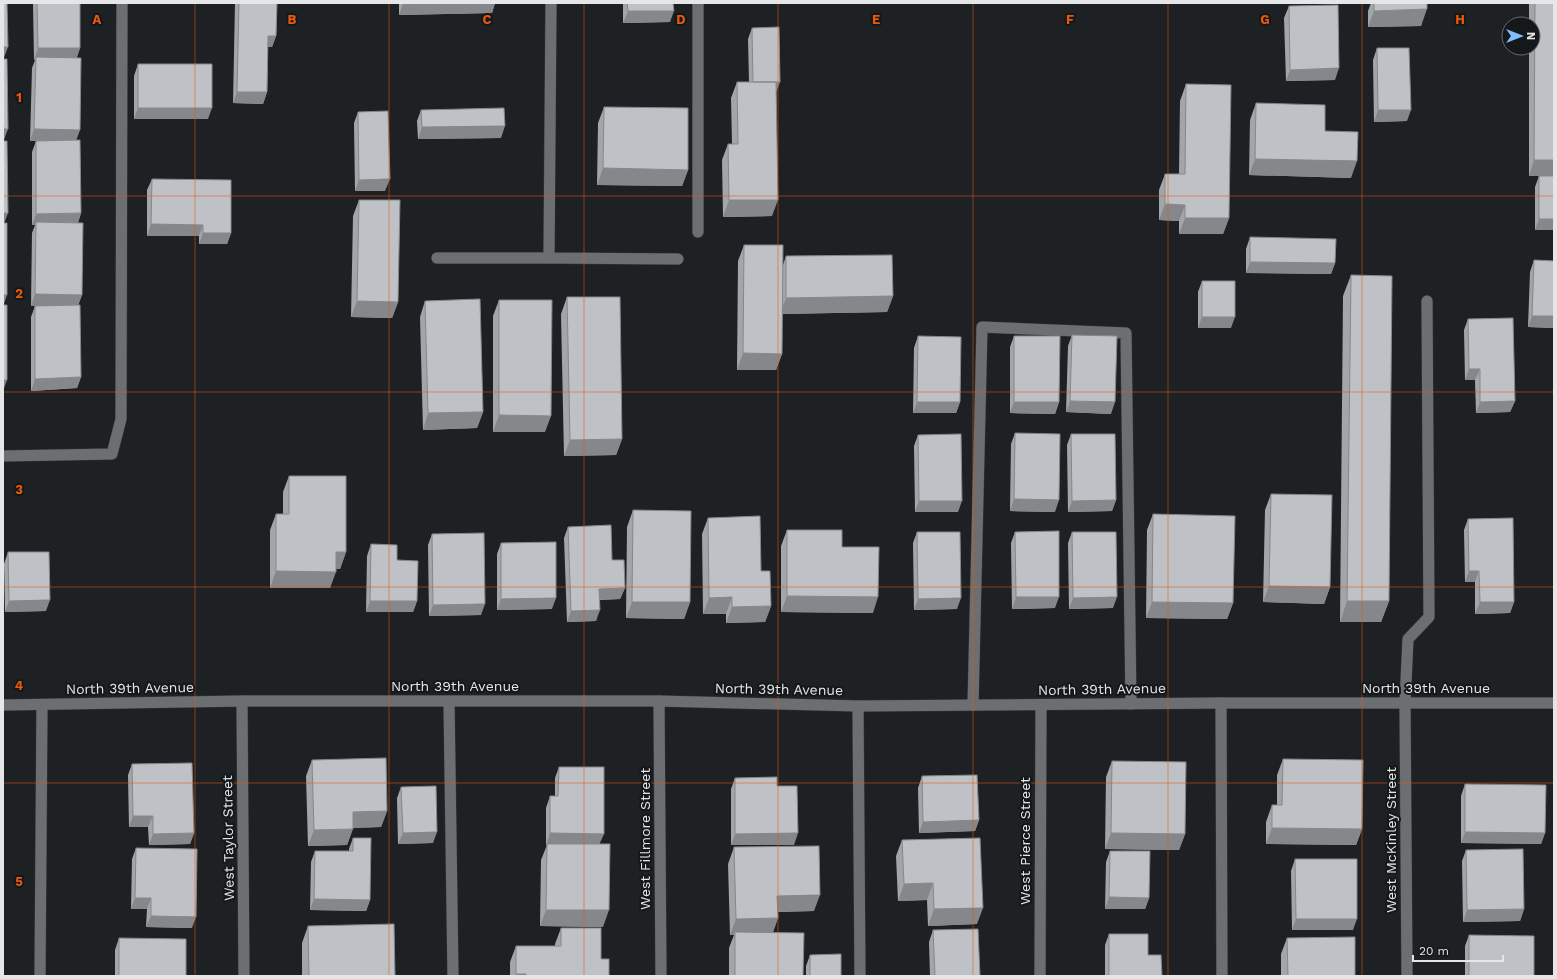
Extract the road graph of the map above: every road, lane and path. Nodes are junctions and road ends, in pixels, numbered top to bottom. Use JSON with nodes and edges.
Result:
{"nodes":[{"id":1,"x":122,"y":3,"type":"edge"},
{"id":2,"x":551,"y":3,"type":"edge"},
{"id":3,"x":698,"y":3,"type":"edge"},
{"id":4,"x":698,"y":232,"type":"dead end"},
{"id":5,"x":437,"y":258,"type":"dead end"},
{"id":6,"x":549,"y":258,"type":"junction"},
{"id":7,"x":678,"y":259,"type":"dead end"},
{"id":8,"x":1427,"y":301,"type":"dead end"},
{"id":9,"x":3,"y":456,"type":"edge"},
{"id":10,"x":242,"y":701,"type":"junction"},
{"id":11,"x":449,"y":701,"type":"junction"},
{"id":12,"x":659,"y":701,"type":"junction"},
{"id":13,"x":1221,"y":703,"type":"junction"},
{"id":14,"x":1405,"y":703,"type":"junction"},
{"id":15,"x":1554,"y":703,"type":"edge"},
{"id":16,"x":1131,"y":704,"type":"junction"},
{"id":17,"x":3,"y":705,"type":"edge"},
{"id":18,"x":42,"y":705,"type":"junction"},
{"id":19,"x":973,"y":705,"type":"junction"},
{"id":20,"x":1041,"y":705,"type":"junction"},
{"id":21,"x":858,"y":706,"type":"junction"},
{"id":22,"x":40,"y":976,"type":"edge"},
{"id":23,"x":244,"y":976,"type":"edge"},
{"id":24,"x":453,"y":976,"type":"edge"},
{"id":25,"x":661,"y":976,"type":"edge"},
{"id":26,"x":860,"y":976,"type":"edge"},
{"id":27,"x":1040,"y":976,"type":"edge"},
{"id":28,"x":1222,"y":976,"type":"edge"},
{"id":29,"x":1407,"y":976,"type":"edge"}],
"edges":[{"from":1,"to":9,"type":"street"},
{"from":2,"to":6,"type":"street"},
{"from":3,"to":4,"type":"street"},
{"from":5,"to":6,"type":"street"},
{"from":6,"to":7,"type":"street"},
{"from":8,"to":14,"type":"street","name":"West McKinley Street"},
{"from":10,"to":11,"type":"street","name":"North 39th Avenue"},
{"from":10,"to":18,"type":"street","name":"North 39th Avenue"},
{"from":10,"to":23,"type":"street","name":"West Taylor Street"},
{"from":11,"to":12,"type":"street","name":"North 39th Avenue"},
{"from":11,"to":24,"type":"street"},
{"from":12,"to":21,"type":"street","name":"North 39th Avenue"},
{"from":12,"to":25,"type":"street","name":"West Fillmore Street"},
{"from":13,"to":14,"type":"street","name":"North 39th Avenue"},
{"from":13,"to":16,"type":"street","name":"North 39th Avenue"},
{"from":13,"to":28,"type":"street"},
{"from":14,"to":15,"type":"street","name":"North 39th Avenue"},
{"from":14,"to":29,"type":"street","name":"West McKinley Street"},
{"from":16,"to":19,"type":"street"},
{"from":16,"to":20,"type":"street","name":"North 39th Avenue"},
{"from":17,"to":18,"type":"street","name":"North 39th Avenue"},
{"from":18,"to":22,"type":"street"},
{"from":19,"to":20,"type":"street","name":"North 39th Avenue"},
{"from":19,"to":21,"type":"street","name":"North 39th Avenue"},
{"from":20,"to":27,"type":"street","name":"West Pierce Street"},
{"from":21,"to":26,"type":"street"}]}
